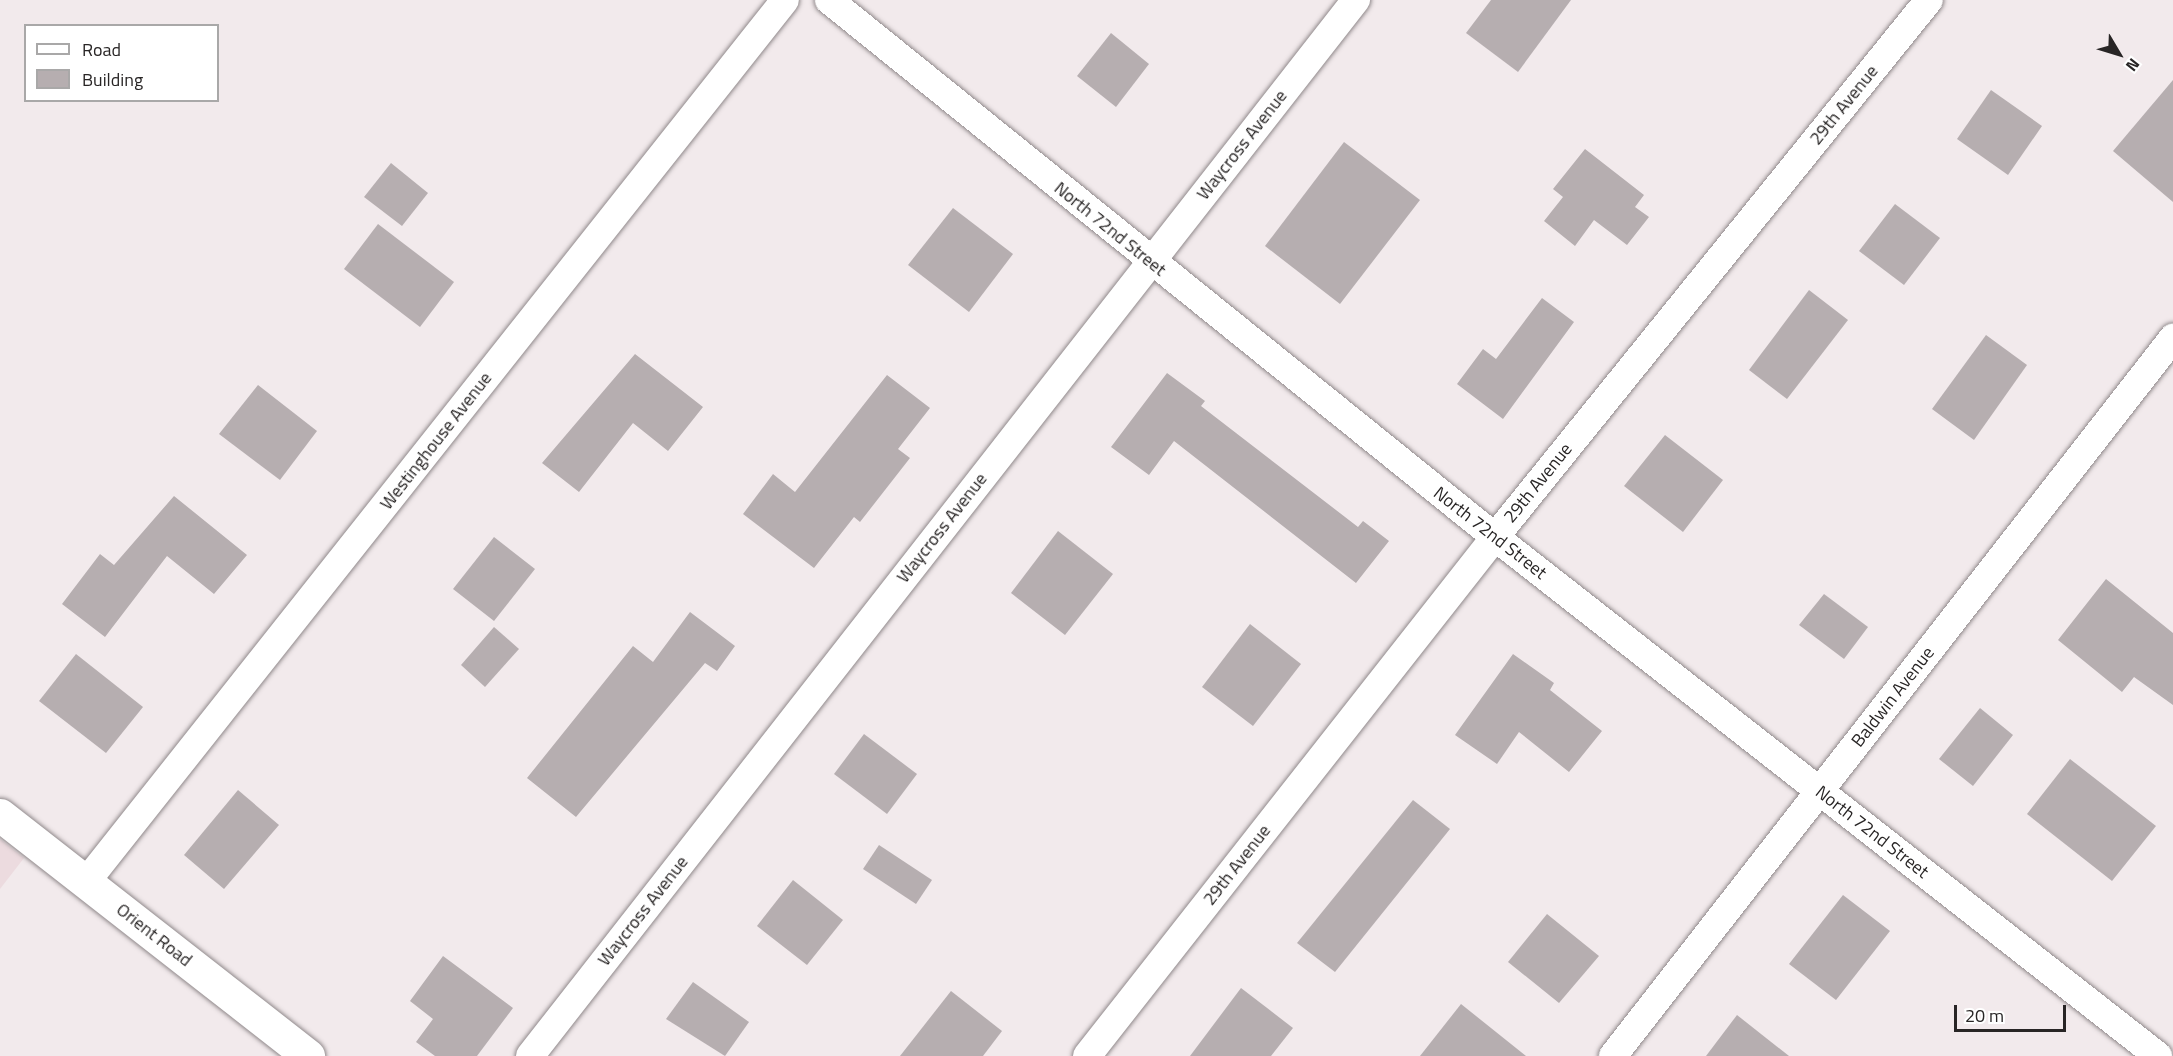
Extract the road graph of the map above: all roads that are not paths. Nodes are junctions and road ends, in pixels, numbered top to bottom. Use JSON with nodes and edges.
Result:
{"nodes":[{"id":1,"x":785,"y":0,"type":"edge"},
{"id":2,"x":829,"y":0,"type":"edge"},
{"id":3,"x":1356,"y":0,"type":"edge"},
{"id":4,"x":1929,"y":0,"type":"edge"},
{"id":5,"x":1150,"y":262,"type":"junction"},
{"id":6,"x":2173,"y":338,"type":"edge"},
{"id":7,"x":1495,"y":537,"type":"junction"},
{"id":8,"x":1820,"y":791,"type":"junction"},
{"id":9,"x":0,"y":815,"type":"edge"},
{"id":10,"x":86,"y":882,"type":"junction"},
{"id":11,"x":308,"y":1056,"type":"edge"},
{"id":12,"x":530,"y":1056,"type":"edge"},
{"id":13,"x":1087,"y":1056,"type":"edge"},
{"id":14,"x":1613,"y":1056,"type":"edge"},
{"id":15,"x":2158,"y":1056,"type":"edge"}],
"edges":[{"from":1,"to":10,"type":"street","name":"Westinghouse Avenue"},
{"from":2,"to":5,"type":"street","name":"North 72nd Street"},
{"from":3,"to":5,"type":"street","name":"Waycross Avenue"},
{"from":4,"to":7,"type":"street","name":"29th Avenue"},
{"from":5,"to":7,"type":"street","name":"North 72nd Street"},
{"from":5,"to":12,"type":"street","name":"Waycross Avenue"},
{"from":6,"to":8,"type":"street","name":"Baldwin Avenue"},
{"from":7,"to":8,"type":"street","name":"North 72nd Street"},
{"from":7,"to":13,"type":"street","name":"29th Avenue"},
{"from":8,"to":14,"type":"street","name":"Baldwin Avenue"},
{"from":8,"to":15,"type":"street","name":"North 72nd Street"},
{"from":9,"to":10,"type":"street","name":"Orient Road"},
{"from":10,"to":11,"type":"street","name":"Orient Road"}]}
